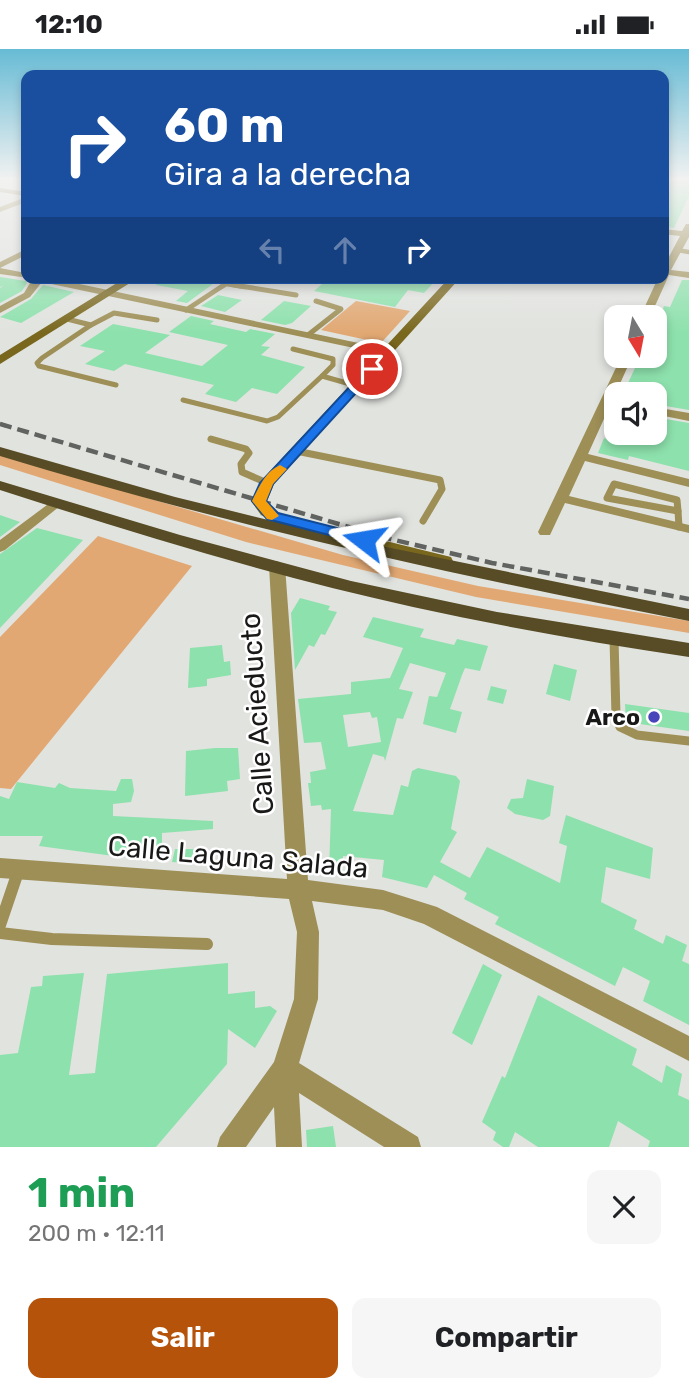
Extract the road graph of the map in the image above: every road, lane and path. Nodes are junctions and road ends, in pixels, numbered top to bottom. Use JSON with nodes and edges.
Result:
{"nodes":[{"id":1,"x":669,"y":231,"type":"edge"},
{"id":2,"x":688,"y":232,"type":"edge"},
{"id":3,"x":677,"y":250,"type":"junction"},
{"id":4,"x":689,"y":252,"type":"edge"},
{"id":5,"x":21,"y":254,"type":"edge"},
{"id":6,"x":0,"y":265,"type":"edge"},
{"id":7,"x":669,"y":265,"type":"edge"},
{"id":8,"x":0,"y":271,"type":"edge"},
{"id":9,"x":669,"y":274,"type":"edge"},
{"id":10,"x":21,"y":275,"type":"edge"},
{"id":11,"x":689,"y":275,"type":"edge"},
{"id":12,"x":35,"y":284,"type":"edge"},
{"id":13,"x":63,"y":284,"type":"edge"},
{"id":14,"x":123,"y":284,"type":"edge"},
{"id":15,"x":449,"y":284,"type":"edge"},
{"id":16,"x":660,"y":284,"type":"edge"},
{"id":17,"x":108,"y":293,"type":"junction"},
{"id":18,"x":296,"y":295,"type":"dead end"},
{"id":19,"x":316,"y":301,"type":"dead end"},
{"id":20,"x":650,"y":305,"type":"edge"},
{"id":21,"x":0,"y":310,"type":"edge"},
{"id":22,"x":186,"y":310,"type":"junction"},
{"id":23,"x":67,"y":319,"type":"junction"},
{"id":24,"x":158,"y":320,"type":"dead end"},
{"id":25,"x":91,"y":325,"type":"junction"},
{"id":26,"x":308,"y":335,"type":"junction"},
{"id":27,"x":293,"y":349,"type":"dead end"},
{"id":28,"x":387,"y":352,"type":"junction"},
{"id":29,"x":0,"y":361,"type":"edge"},
{"id":30,"x":322,"y":376,"type":"junction"},
{"id":31,"x":116,"y":385,"type":"dead end"},
{"id":32,"x":357,"y":386,"type":"junction"},
{"id":33,"x":183,"y":400,"type":"dead end"},
{"id":34,"x":667,"y":413,"type":"edge"},
{"id":35,"x":604,"y":414,"type":"edge"},
{"id":36,"x":689,"y":417,"type":"edge"},
{"id":37,"x":211,"y":439,"type":"dead end"},
{"id":38,"x":0,"y":451,"type":"edge"},
{"id":39,"x":296,"y":451,"type":"junction"},
{"id":40,"x":580,"y":456,"type":"junction"},
{"id":41,"x":267,"y":483,"type":"junction"},
{"id":42,"x":689,"y":483,"type":"edge"},
{"id":43,"x":0,"y":485,"type":"edge"},
{"id":44,"x":561,"y":498,"type":"junction"},
{"id":45,"x":55,"y":503,"type":"junction"},
{"id":46,"x":678,"y":511,"type":"junction"},
{"id":47,"x":423,"y":521,"type":"dead end"},
{"id":48,"x":684,"y":528,"type":"edge"},
{"id":49,"x":545,"y":531,"type":"dead end"},
{"id":50,"x":0,"y":547,"type":"edge"},
{"id":51,"x":277,"y":566,"type":"junction"},
{"id":52,"x":471,"y":572,"type":"junction"},
{"id":53,"x":689,"y":615,"type":"edge"},
{"id":54,"x":614,"y":639,"type":"junction"},
{"id":55,"x":689,"y":650,"type":"edge"},
{"id":56,"x":689,"y":741,"type":"edge"},
{"id":57,"x":9,"y":868,"type":"edge"},
{"id":58,"x":298,"y":890,"type":"junction"},
{"id":59,"x":0,"y":925,"type":"edge"},
{"id":60,"x":0,"y":933,"type":"edge"},
{"id":61,"x":207,"y":944,"type":"dead end"},
{"id":62,"x":689,"y":1049,"type":"edge"},
{"id":63,"x":285,"y":1069,"type":"junction"},
{"id":64,"x":230,"y":1147,"type":"edge"},
{"id":65,"x":289,"y":1147,"type":"edge"},
{"id":66,"x":408,"y":1147,"type":"edge"}],
"edges":[{"from":1,"to":2,"type":"street"},
{"from":2,"to":3,"type":"street"},
{"from":3,"to":4,"type":"lane"},
{"from":3,"to":7,"type":"street"},
{"from":5,"to":6,"type":"street"},
{"from":8,"to":10,"type":"street"},
{"from":9,"to":11,"type":"street"},
{"from":12,"to":21,"type":"street"},
{"from":13,"to":17,"type":"street"},
{"from":14,"to":17,"type":"street"},
{"from":15,"to":28,"type":"street"},
{"from":16,"to":20,"type":"street"},
{"from":17,"to":22,"type":"street"},
{"from":17,"to":23,"type":"street"},
{"from":18,"to":22,"type":"lane"},
{"from":19,"to":26,"type":"lane"},
{"from":22,"to":26,"type":"street"},
{"from":23,"to":25,"type":"lane"},
{"from":23,"to":29,"type":"street"},
{"from":24,"to":25,"type":"lane"},
{"from":25,"to":31,"type":"lane"},
{"from":26,"to":28,"type":"street"},
{"from":27,"to":30,"type":"lane"},
{"from":28,"to":32,"type":"street"},
{"from":30,"to":32,"type":"lane"},
{"from":30,"to":33,"type":"lane"},
{"from":32,"to":39,"type":"street"},
{"from":34,"to":36,"type":"street"},
{"from":35,"to":40,"type":"street"},
{"from":37,"to":41,"type":"lane"},
{"from":38,"to":52,"type":"main road"},
{"from":39,"to":41,"type":"street"},
{"from":39,"to":47,"type":"lane"},
{"from":40,"to":42,"type":"street"},
{"from":40,"to":44,"type":"street"},
{"from":41,"to":52,"type":"street"},
{"from":43,"to":45,"type":"main road"},
{"from":44,"to":48,"type":"street"},
{"from":44,"to":49,"type":"street"},
{"from":45,"to":50,"type":"street"},
{"from":45,"to":51,"type":"main road"},
{"from":46,"to":46,"type":"lane"},
{"from":46,"to":48,"type":"lane"},
{"from":51,"to":54,"type":"main road"},
{"from":51,"to":58,"type":"street","name":"Calle Acieducto"},
{"from":52,"to":53,"type":"main road"},
{"from":54,"to":55,"type":"main road"},
{"from":54,"to":56,"type":"lane"},
{"from":57,"to":58,"type":"street","name":"Calle Laguna Salada"},
{"from":57,"to":59,"type":"lane"},
{"from":58,"to":62,"type":"street","name":"Calle Laguna Salada"},
{"from":58,"to":63,"type":"street","name":"Calle Acieducto"},
{"from":60,"to":61,"type":"lane"},
{"from":63,"to":64,"type":"street"},
{"from":63,"to":65,"type":"street","name":"Calle Acieducto"},
{"from":63,"to":66,"type":"street"}]}
